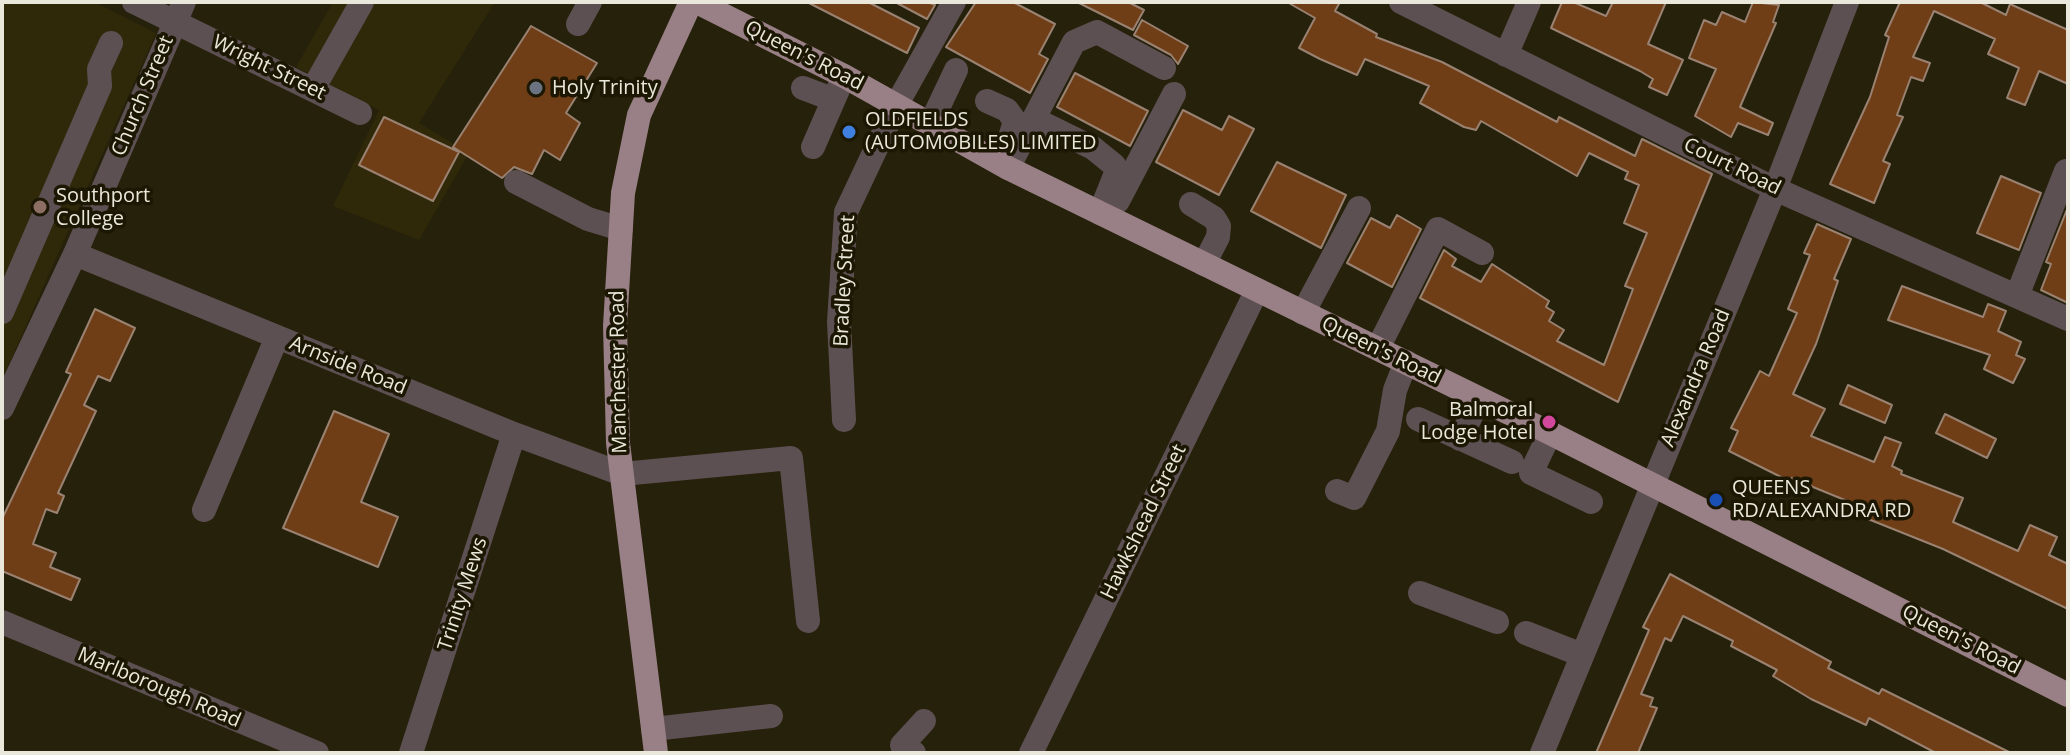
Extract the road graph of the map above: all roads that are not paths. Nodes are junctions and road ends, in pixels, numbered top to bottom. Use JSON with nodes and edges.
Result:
{"nodes":[{"id":1,"x":134,"y":2,"type":"edge"},
{"id":2,"x":362,"y":2,"type":"edge"},
{"id":3,"x":590,"y":2,"type":"edge"},
{"id":4,"x":694,"y":2,"type":"edge"},
{"id":5,"x":954,"y":2,"type":"edge"},
{"id":6,"x":1401,"y":2,"type":"edge"},
{"id":7,"x":1529,"y":2,"type":"edge"},
{"id":8,"x":1847,"y":2,"type":"edge"},
{"id":9,"x":180,"y":12,"type":"edge"},
{"id":10,"x":578,"y":24,"type":"dead end"},
{"id":11,"x":111,"y":43,"type":"dead end"},
{"id":12,"x":1506,"y":55,"type":"junction"},
{"id":13,"x":1164,"y":68,"type":"dead end"},
{"id":14,"x":956,"y":70,"type":"dead end"},
{"id":15,"x":844,"y":76,"type":"junction"},
{"id":16,"x":100,"y":86,"type":"junction"},
{"id":17,"x":803,"y":88,"type":"dead end"},
{"id":18,"x":313,"y":89,"type":"junction"},
{"id":19,"x":1174,"y":94,"type":"dead end"},
{"id":20,"x":832,"y":99,"type":"junction"},
{"id":21,"x":987,"y":101,"type":"dead end"},
{"id":22,"x":897,"y":104,"type":"junction"},
{"id":23,"x":139,"y":105,"type":"junction"},
{"id":24,"x":360,"y":113,"type":"dead end"},
{"id":25,"x":1034,"y":119,"type":"junction"},
{"id":26,"x":931,"y":123,"type":"junction"},
{"id":27,"x":813,"y":147,"type":"dead end"},
{"id":28,"x":1004,"y":166,"type":"junction"},
{"id":29,"x":2066,"y":171,"type":"edge"},
{"id":30,"x":516,"y":182,"type":"dead end"},
{"id":31,"x":1775,"y":189,"type":"junction"},
{"id":32,"x":1191,"y":204,"type":"dead end"},
{"id":33,"x":1359,"y":208,"type":"dead end"},
{"id":34,"x":1105,"y":215,"type":"junction"},
{"id":35,"x":621,"y":229,"type":"junction"},
{"id":36,"x":1482,"y":253,"type":"dead end"},
{"id":37,"x":75,"y":254,"type":"junction"},
{"id":38,"x":1204,"y":264,"type":"junction"},
{"id":39,"x":1257,"y":290,"type":"junction"},
{"id":40,"x":2017,"y":296,"type":"junction"},
{"id":41,"x":2,"y":312,"type":"edge"},
{"id":42,"x":1303,"y":313,"type":"junction"},
{"id":43,"x":2068,"y":319,"type":"edge"},
{"id":44,"x":277,"y":337,"type":"junction"},
{"id":45,"x":1378,"y":348,"type":"junction"},
{"id":46,"x":1406,"y":362,"type":"junction"},
{"id":47,"x":5,"y":393,"type":"edge"},
{"id":48,"x":1479,"y":399,"type":"junction"},
{"id":49,"x":1418,"y":419,"type":"dead end"},
{"id":50,"x":844,"y":420,"type":"dead end"},
{"id":51,"x":1550,"y":433,"type":"junction"},
{"id":52,"x":514,"y":434,"type":"junction"},
{"id":53,"x":1460,"y":439,"type":"junction"},
{"id":54,"x":1512,"y":462,"type":"dead end"},
{"id":55,"x":622,"y":474,"type":"junction"},
{"id":56,"x":1652,"y":484,"type":"junction"},
{"id":57,"x":1337,"y":491,"type":"dead end"},
{"id":58,"x":1591,"y":502,"type":"dead end"},
{"id":59,"x":204,"y":510,"type":"dead end"},
{"id":60,"x":1420,"y":593,"type":"dead end"},
{"id":61,"x":808,"y":621,"type":"dead end"},
{"id":62,"x":2,"y":622,"type":"edge"},
{"id":63,"x":1497,"y":622,"type":"dead end"},
{"id":64,"x":1526,"y":633,"type":"dead end"},
{"id":65,"x":1582,"y":655,"type":"junction"},
{"id":66,"x":2068,"y":695,"type":"edge"},
{"id":67,"x":771,"y":716,"type":"dead end"},
{"id":68,"x":924,"y":721,"type":"dead end"},
{"id":69,"x":655,"y":741,"type":"edge"},
{"id":70,"x":317,"y":753,"type":"edge"},
{"id":71,"x":411,"y":753,"type":"edge"},
{"id":72,"x":914,"y":753,"type":"edge"},
{"id":73,"x":1031,"y":753,"type":"edge"},
{"id":74,"x":1542,"y":753,"type":"edge"}],
"edges":[{"from":1,"to":9,"type":"street","name":"Wright Street"},
{"from":2,"to":18,"type":"street"},
{"from":3,"to":10,"type":"street"},
{"from":4,"to":15,"type":"main road","name":"Queen's Road"},
{"from":4,"to":35,"type":"main road","name":"Manchester Road"},
{"from":5,"to":22,"type":"street","name":"Bradley Street"},
{"from":6,"to":12,"type":"street","name":"Court Road"},
{"from":7,"to":12,"type":"street"},
{"from":8,"to":31,"type":"street","name":"Alexandra Road"},
{"from":9,"to":18,"type":"street","name":"Wright Street"},
{"from":9,"to":23,"type":"street","name":"Church Street"},
{"from":11,"to":16,"type":"street"},
{"from":12,"to":31,"type":"street","name":"Court Road"},
{"from":13,"to":25,"type":"street"},
{"from":14,"to":26,"type":"street"},
{"from":15,"to":20,"type":"street"},
{"from":15,"to":22,"type":"main road","name":"Queen's Road"},
{"from":16,"to":23,"type":"street"},
{"from":16,"to":41,"type":"street"},
{"from":17,"to":20,"type":"street"},
{"from":18,"to":24,"type":"street","name":"Wright Street"},
{"from":19,"to":34,"type":"street"},
{"from":20,"to":27,"type":"street"},
{"from":21,"to":28,"type":"street"},
{"from":22,"to":26,"type":"main road","name":"Queen's Road"},
{"from":22,"to":50,"type":"street","name":"Bradley Street"},
{"from":23,"to":37,"type":"street","name":"Church Street"},
{"from":25,"to":28,"type":"street"},
{"from":25,"to":34,"type":"street"},
{"from":26,"to":28,"type":"main road","name":"Queen's Road"},
{"from":28,"to":34,"type":"main road","name":"Queen's Road"},
{"from":29,"to":40,"type":"street"},
{"from":30,"to":35,"type":"street"},
{"from":31,"to":40,"type":"street","name":"Court Road"},
{"from":31,"to":56,"type":"street","name":"Alexandra Road"},
{"from":32,"to":38,"type":"street"},
{"from":33,"to":42,"type":"street"},
{"from":34,"to":38,"type":"main road","name":"Queen's Road"},
{"from":35,"to":55,"type":"main road","name":"Manchester Road"},
{"from":36,"to":45,"type":"street"},
{"from":37,"to":44,"type":"street","name":"Arnside Road"},
{"from":37,"to":47,"type":"street","name":"Church Street"},
{"from":38,"to":39,"type":"main road","name":"Queen's Road"},
{"from":39,"to":42,"type":"main road","name":"Queen's Road"},
{"from":39,"to":73,"type":"street","name":"Hawkshead Street"},
{"from":40,"to":43,"type":"street","name":"Court Road"},
{"from":42,"to":45,"type":"main road","name":"Queen's Road"},
{"from":44,"to":52,"type":"street","name":"Arnside Road"},
{"from":44,"to":59,"type":"street"},
{"from":45,"to":46,"type":"main road","name":"Queen's Road"},
{"from":46,"to":48,"type":"main road","name":"Queen's Road"},
{"from":46,"to":57,"type":"street"},
{"from":48,"to":51,"type":"main road","name":"Queen's Road"},
{"from":48,"to":53,"type":"street"},
{"from":49,"to":53,"type":"street"},
{"from":51,"to":56,"type":"main road","name":"Queen's Road"},
{"from":51,"to":58,"type":"street"},
{"from":52,"to":55,"type":"street","name":"Arnside Road"},
{"from":52,"to":71,"type":"street","name":"Trinity Mews"},
{"from":53,"to":54,"type":"street"},
{"from":55,"to":61,"type":"street"},
{"from":55,"to":69,"type":"main road","name":"Manchester Road"},
{"from":56,"to":65,"type":"street","name":"Alexandra Road"},
{"from":56,"to":66,"type":"main road","name":"Queen's Road"},
{"from":60,"to":63,"type":"street"},
{"from":62,"to":70,"type":"street","name":"Marlborough Road"},
{"from":64,"to":65,"type":"street"},
{"from":65,"to":74,"type":"street","name":"Alexandra Road"},
{"from":67,"to":69,"type":"street"},
{"from":68,"to":72,"type":"street"}]}
